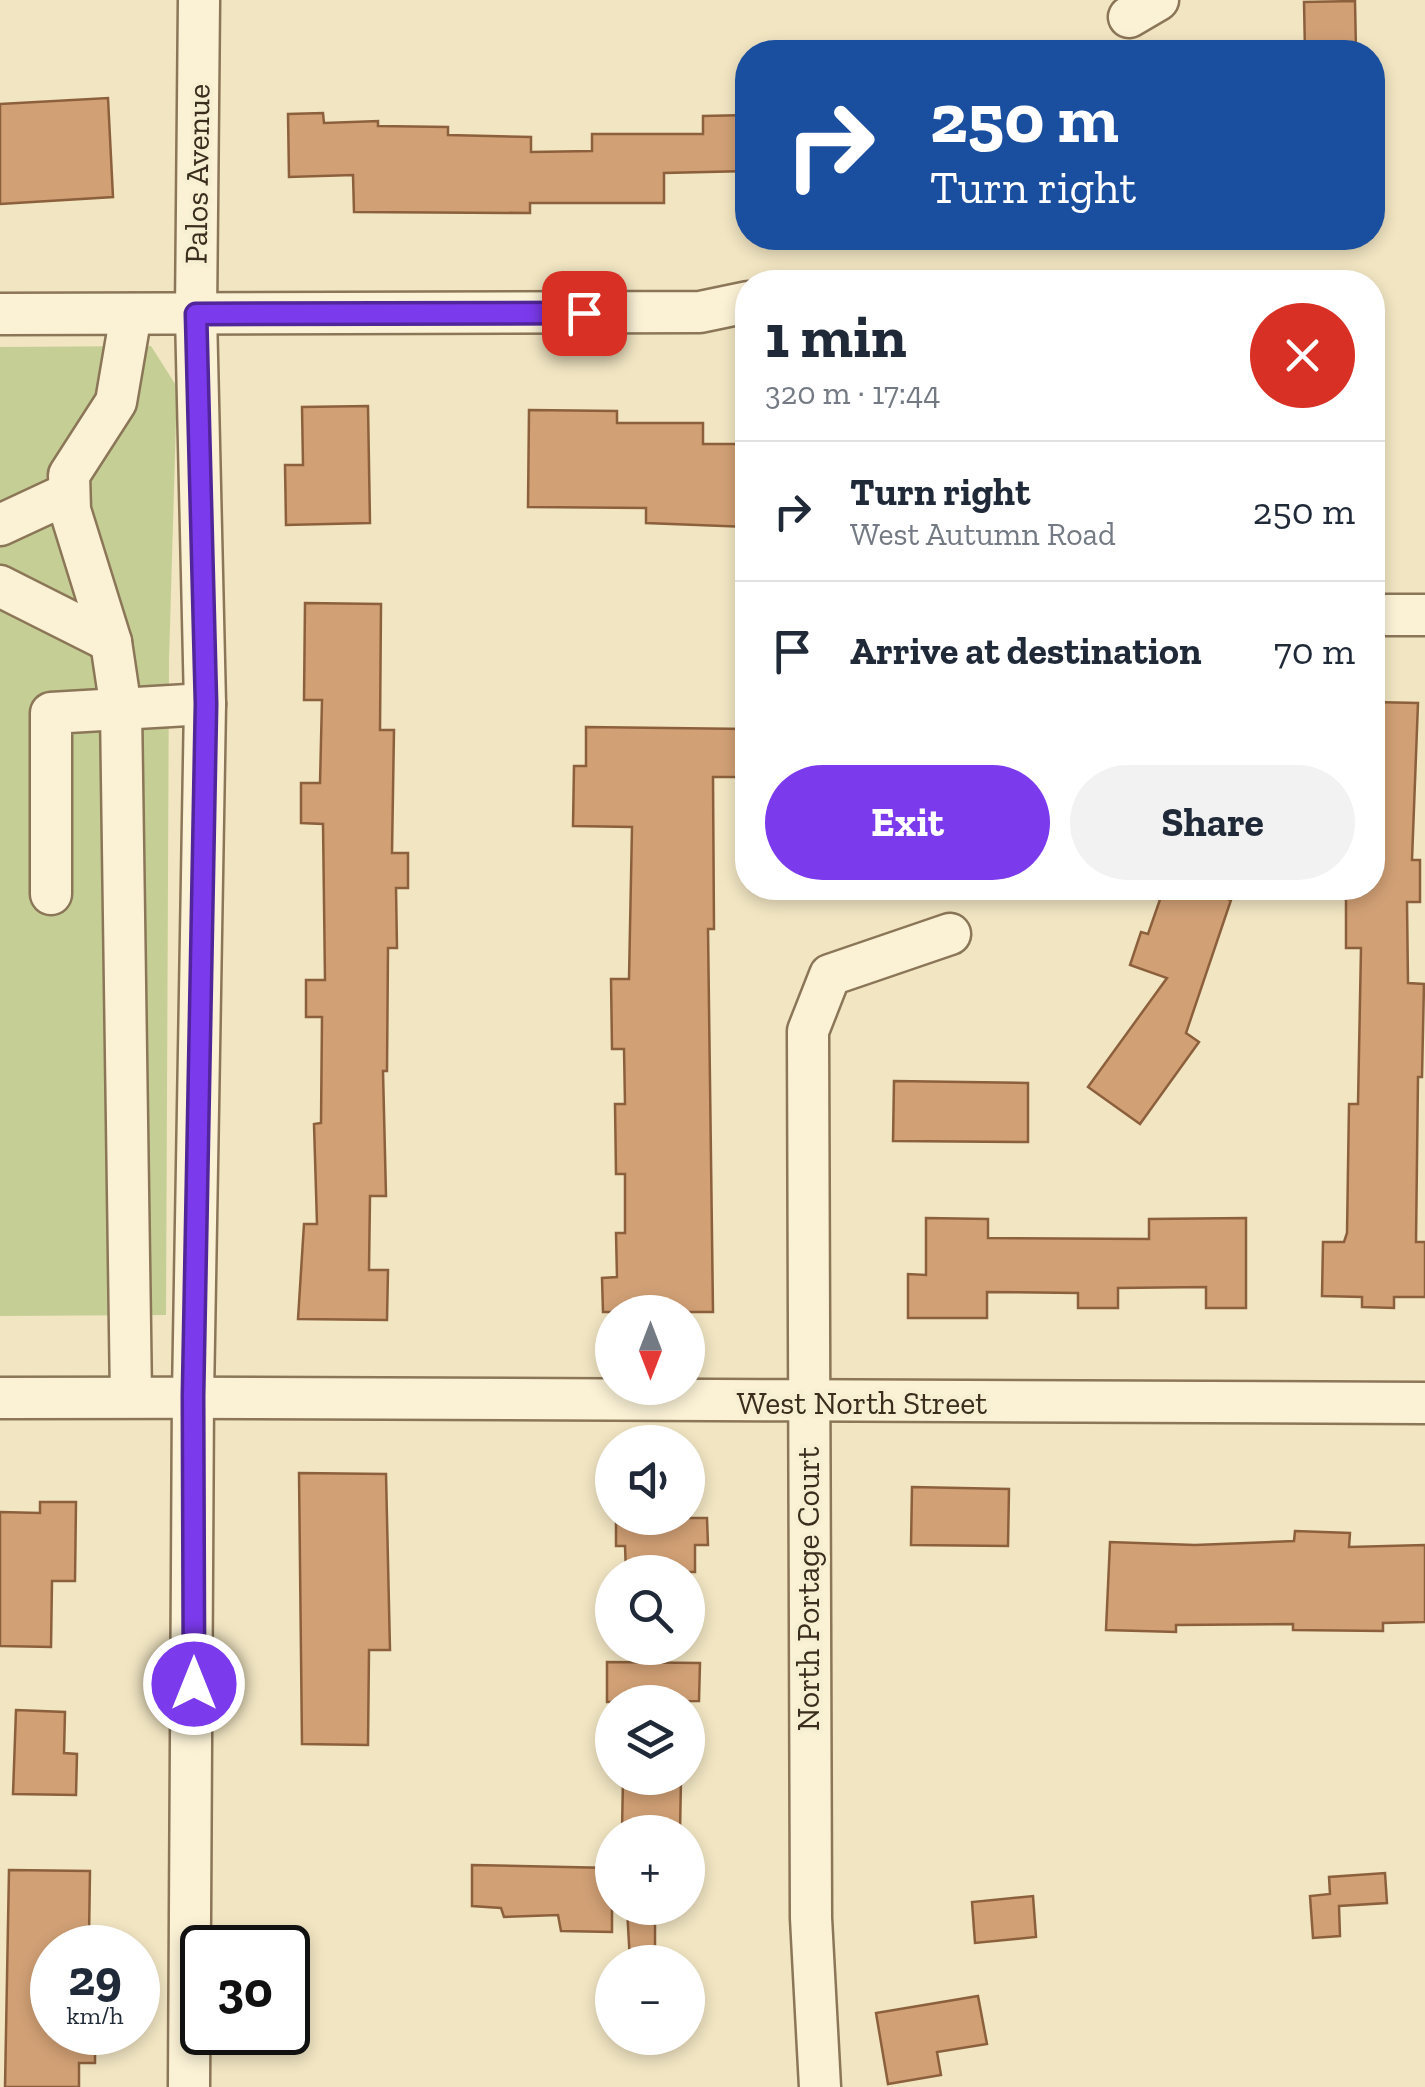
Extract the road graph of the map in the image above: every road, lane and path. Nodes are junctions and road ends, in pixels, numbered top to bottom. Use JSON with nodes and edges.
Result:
{"nodes":[{"id":1,"x":199,"y":0,"type":"edge"},
{"id":2,"x":735,"y":305,"type":"edge"},
{"id":3,"x":0,"y":314,"type":"edge"},
{"id":4,"x":131,"y":314,"type":"junction"},
{"id":5,"x":196,"y":314,"type":"junction"},
{"id":6,"x":70,"y":493,"type":"junction"},
{"id":7,"x":0,"y":525,"type":"edge"},
{"id":8,"x":0,"y":586,"type":"edge"},
{"id":9,"x":1385,"y":615,"type":"edge"},
{"id":10,"x":1425,"y":616,"type":"edge"},
{"id":11,"x":111,"y":642,"type":"junction"},
{"id":12,"x":206,"y":704,"type":"junction"},
{"id":13,"x":121,"y":709,"type":"junction"},
{"id":14,"x":50,"y":894,"type":"dead end"},
{"id":15,"x":950,"y":934,"type":"dead end"},
{"id":16,"x":193,"y":1396,"type":"junction"},
{"id":17,"x":131,"y":1397,"type":"junction"},
{"id":18,"x":0,"y":1398,"type":"edge"},
{"id":19,"x":806,"y":1403,"type":"junction"},
{"id":20,"x":1425,"y":1403,"type":"edge"},
{"id":21,"x":189,"y":2087,"type":"edge"},
{"id":22,"x":820,"y":2087,"type":"edge"}],
"edges":[{"from":1,"to":5,"type":"street","name":"Palos Avenue"},
{"from":2,"to":5,"type":"street"},
{"from":3,"to":4,"type":"street"},
{"from":4,"to":5,"type":"street"},
{"from":4,"to":6,"type":"street"},
{"from":5,"to":12,"type":"street","name":"Palos Avenue"},
{"from":6,"to":7,"type":"street"},
{"from":6,"to":11,"type":"street"},
{"from":8,"to":11,"type":"street"},
{"from":9,"to":10,"type":"street"},
{"from":11,"to":13,"type":"street"},
{"from":12,"to":13,"type":"street"},
{"from":12,"to":16,"type":"street","name":"Palos Avenue"},
{"from":13,"to":14,"type":"street"},
{"from":13,"to":17,"type":"street"},
{"from":15,"to":19,"type":"street","name":"North Portage Court"},
{"from":16,"to":17,"type":"street","name":"West North Street"},
{"from":16,"to":19,"type":"street","name":"West North Street"},
{"from":16,"to":21,"type":"street","name":"Palos Avenue"},
{"from":17,"to":18,"type":"street","name":"West North Street"},
{"from":19,"to":20,"type":"street","name":"West North Street"},
{"from":19,"to":22,"type":"street","name":"North Portage Court"}]}
